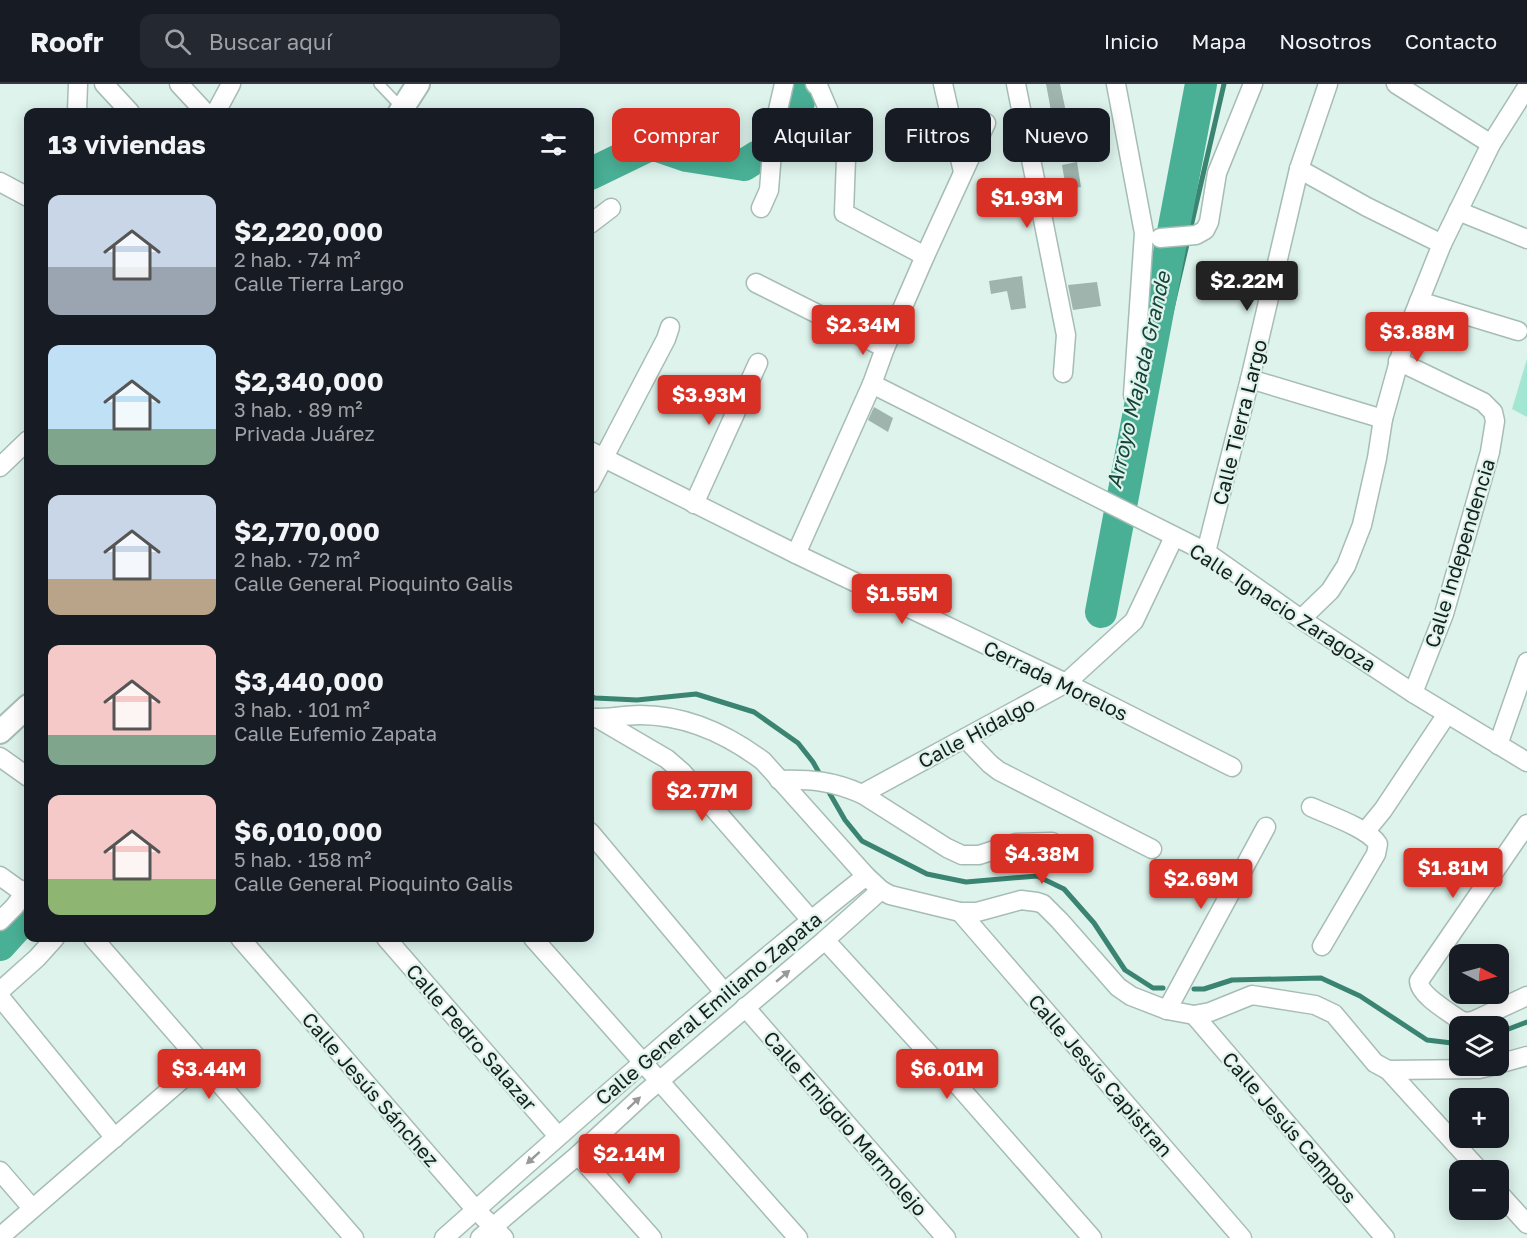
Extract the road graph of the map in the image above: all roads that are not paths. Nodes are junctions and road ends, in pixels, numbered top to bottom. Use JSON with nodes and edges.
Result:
{"nodes":[{"id":1,"x":78,"y":84,"type":"edge"},
{"id":2,"x":104,"y":84,"type":"edge"},
{"id":3,"x":179,"y":84,"type":"edge"},
{"id":4,"x":231,"y":84,"type":"edge"},
{"id":5,"x":380,"y":84,"type":"edge"},
{"id":6,"x":418,"y":84,"type":"edge"},
{"id":7,"x":784,"y":84,"type":"edge"},
{"id":8,"x":815,"y":84,"type":"edge"},
{"id":9,"x":943,"y":84,"type":"edge"},
{"id":10,"x":1016,"y":84,"type":"edge"},
{"id":11,"x":1116,"y":84,"type":"edge"},
{"id":12,"x":1253,"y":84,"type":"edge"},
{"id":13,"x":1328,"y":84,"type":"edge"},
{"id":14,"x":1396,"y":84,"type":"edge"},
{"id":15,"x":1527,"y":86,"type":"edge"},
{"id":16,"x":77,"y":108,"type":"edge"},
{"id":17,"x":126,"y":108,"type":"edge"},
{"id":18,"x":201,"y":108,"type":"edge"},
{"id":19,"x":218,"y":108,"type":"edge"},
{"id":20,"x":400,"y":108,"type":"edge"},
{"id":21,"x":403,"y":108,"type":"edge"},
{"id":22,"x":1491,"y":144,"type":"junction"},
{"id":23,"x":968,"y":162,"type":"edge"},
{"id":24,"x":1299,"y":169,"type":"junction"},
{"id":25,"x":963,"y":172,"type":"junction"},
{"id":26,"x":0,"y":182,"type":"edge"},
{"id":27,"x":24,"y":195,"type":"edge"},
{"id":28,"x":761,"y":207,"type":"dead end"},
{"id":29,"x":611,"y":208,"type":"dead end"},
{"id":30,"x":1458,"y":211,"type":"junction"},
{"id":31,"x":594,"y":221,"type":"edge"},
{"id":32,"x":1160,"y":238,"type":"dead end"},
{"id":33,"x":1527,"y":239,"type":"edge"},
{"id":34,"x":1442,"y":244,"type":"junction"},
{"id":35,"x":925,"y":256,"type":"junction"},
{"id":36,"x":756,"y":283,"type":"dead end"},
{"id":37,"x":1419,"y":301,"type":"junction"},
{"id":38,"x":670,"y":327,"type":"dead end"},
{"id":39,"x":1518,"y":331,"type":"dead end"},
{"id":40,"x":885,"y":348,"type":"junction"},
{"id":41,"x":1398,"y":361,"type":"junction"},
{"id":42,"x":758,"y":363,"type":"dead end"},
{"id":43,"x":1063,"y":373,"type":"dead end"},
{"id":44,"x":1250,"y":379,"type":"junction"},
{"id":45,"x":872,"y":384,"type":"junction"},
{"id":46,"x":1133,"y":395,"type":"dead end"},
{"id":47,"x":1383,"y":419,"type":"junction"},
{"id":48,"x":24,"y":444,"type":"edge"},
{"id":49,"x":597,"y":454,"type":"edge"},
{"id":50,"x":0,"y":467,"type":"edge"},
{"id":51,"x":694,"y":504,"type":"junction"},
{"id":52,"x":1174,"y":537,"type":"junction"},
{"id":53,"x":1206,"y":552,"type":"junction"},
{"id":54,"x":796,"y":554,"type":"junction"},
{"id":55,"x":1301,"y":620,"type":"junction"},
{"id":56,"x":1527,"y":662,"type":"edge"},
{"id":57,"x":1066,"y":683,"type":"junction"},
{"id":58,"x":1413,"y":693,"type":"junction"},
{"id":59,"x":24,"y":710,"type":"edge"},
{"id":60,"x":1447,"y":714,"type":"junction"},
{"id":61,"x":594,"y":718,"type":"edge"},
{"id":62,"x":594,"y":719,"type":"edge"},
{"id":63,"x":0,"y":732,"type":"edge"},
{"id":64,"x":965,"y":738,"type":"junction"},
{"id":65,"x":1498,"y":745,"type":"junction"},
{"id":66,"x":0,"y":757,"type":"edge"},
{"id":67,"x":1527,"y":762,"type":"edge"},
{"id":68,"x":1232,"y":767,"type":"dead end"},
{"id":69,"x":24,"y":774,"type":"edge"},
{"id":70,"x":779,"y":780,"type":"junction"},
{"id":71,"x":862,"y":794,"type":"junction"},
{"id":72,"x":1311,"y":807,"type":"dead end"},
{"id":73,"x":1527,"y":824,"type":"edge"},
{"id":74,"x":1266,"y":827,"type":"dead end"},
{"id":75,"x":1365,"y":832,"type":"junction"},
{"id":76,"x":594,"y":837,"type":"edge"},
{"id":77,"x":1052,"y":842,"type":"dead end"},
{"id":78,"x":1152,"y":849,"type":"dead end"},
{"id":79,"x":0,"y":876,"type":"edge"},
{"id":80,"x":866,"y":876,"type":"junction"},
{"id":81,"x":881,"y":890,"type":"junction"},
{"id":82,"x":24,"y":891,"type":"edge"},
{"id":83,"x":24,"y":896,"type":"edge"},
{"id":84,"x":960,"y":912,"type":"junction"},
{"id":85,"x":811,"y":920,"type":"junction"},
{"id":86,"x":0,"y":921,"type":"edge"},
{"id":87,"x":825,"y":940,"type":"junction"},
{"id":88,"x":52,"y":942,"type":"edge"},
{"id":89,"x":96,"y":942,"type":"edge"},
{"id":90,"x":243,"y":942,"type":"edge"},
{"id":91,"x":389,"y":942,"type":"edge"},
{"id":92,"x":537,"y":942,"type":"edge"},
{"id":93,"x":1322,"y":946,"type":"dead end"},
{"id":94,"x":0,"y":991,"type":"edge"},
{"id":95,"x":724,"y":992,"type":"junction"},
{"id":96,"x":1527,"y":996,"type":"edge"},
{"id":97,"x":0,"y":997,"type":"edge"},
{"id":98,"x":746,"y":1007,"type":"junction"},
{"id":99,"x":1167,"y":1010,"type":"junction"},
{"id":100,"x":1194,"y":1015,"type":"junction"},
{"id":101,"x":1527,"y":1056,"type":"edge"},
{"id":102,"x":1509,"y":1061,"type":"edge"},
{"id":103,"x":642,"y":1062,"type":"junction"},
{"id":104,"x":201,"y":1064,"type":"junction"},
{"id":105,"x":1449,"y":1069,"type":"edge"},
{"id":106,"x":1388,"y":1070,"type":"junction"},
{"id":107,"x":659,"y":1082,"type":"junction"},
{"id":108,"x":558,"y":1136,"type":"junction"},
{"id":109,"x":115,"y":1138,"type":"junction"},
{"id":110,"x":578,"y":1155,"type":"junction"},
{"id":111,"x":1470,"y":1160,"type":"edge"},
{"id":112,"x":0,"y":1171,"type":"edge"},
{"id":113,"x":1509,"y":1204,"type":"edge"},
{"id":114,"x":32,"y":1208,"type":"junction"},
{"id":115,"x":476,"y":1210,"type":"junction"},
{"id":116,"x":1527,"y":1224,"type":"edge"},
{"id":117,"x":492,"y":1234,"type":"edge"},
{"id":118,"x":0,"y":1237,"type":"edge"},
{"id":119,"x":354,"y":1238,"type":"edge"},
{"id":120,"x":444,"y":1238,"type":"edge"},
{"id":121,"x":652,"y":1238,"type":"edge"},
{"id":122,"x":798,"y":1238,"type":"edge"},
{"id":123,"x":946,"y":1238,"type":"edge"},
{"id":124,"x":1092,"y":1238,"type":"edge"},
{"id":125,"x":1242,"y":1238,"type":"edge"},
{"id":126,"x":1386,"y":1238,"type":"edge"}],
"edges":[{"from":1,"to":16,"type":"street"},
{"from":2,"to":17,"type":"street"},
{"from":3,"to":18,"type":"street"},
{"from":4,"to":19,"type":"street"},
{"from":5,"to":20,"type":"lane"},
{"from":6,"to":21,"type":"street"},
{"from":7,"to":28,"type":"street"},
{"from":8,"to":35,"type":"street"},
{"from":9,"to":25,"type":"street"},
{"from":10,"to":43,"type":"street"},
{"from":11,"to":46,"type":"street"},
{"from":12,"to":32,"type":"street"},
{"from":13,"to":24,"type":"street","name":"Calle Tierra Largo"},
{"from":14,"to":22,"type":"street"},
{"from":15,"to":22,"type":"street"},
{"from":22,"to":30,"type":"street"},
{"from":23,"to":25,"type":"street"},
{"from":24,"to":34,"type":"street"},
{"from":24,"to":44,"type":"street","name":"Calle Tierra Largo"},
{"from":25,"to":35,"type":"street"},
{"from":26,"to":27,"type":"street"},
{"from":29,"to":31,"type":"street"},
{"from":30,"to":33,"type":"street"},
{"from":30,"to":34,"type":"street"},
{"from":34,"to":37,"type":"street"},
{"from":35,"to":40,"type":"street"},
{"from":36,"to":40,"type":"street"},
{"from":37,"to":39,"type":"street"},
{"from":37,"to":41,"type":"street"},
{"from":38,"to":49,"type":"street"},
{"from":40,"to":45,"type":"street"},
{"from":41,"to":47,"type":"street"},
{"from":41,"to":58,"type":"street","name":"Calle Independencia"},
{"from":42,"to":51,"type":"street"},
{"from":44,"to":47,"type":"street"},
{"from":44,"to":53,"type":"street","name":"Calle Tierra Largo"},
{"from":45,"to":52,"type":"street","name":"Calle Ignacio Zaragoza"},
{"from":45,"to":54,"type":"street"},
{"from":47,"to":55,"type":"street"},
{"from":48,"to":50,"type":"street"},
{"from":49,"to":51,"type":"street","name":"Cerrada Morelos"},
{"from":51,"to":54,"type":"street","name":"Cerrada Morelos"},
{"from":52,"to":53,"type":"street","name":"Calle Ignacio Zaragoza"},
{"from":52,"to":57,"type":"street","name":"Calle Hidalgo"},
{"from":53,"to":55,"type":"street","name":"Calle Ignacio Zaragoza"},
{"from":54,"to":57,"type":"street","name":"Cerrada Morelos"},
{"from":55,"to":58,"type":"street","name":"Calle Ignacio Zaragoza"},
{"from":56,"to":65,"type":"street"},
{"from":57,"to":64,"type":"street","name":"Calle Hidalgo"},
{"from":57,"to":68,"type":"street","name":"Cerrada Morelos"},
{"from":58,"to":60,"type":"street","name":"Calle Ignacio Zaragoza"},
{"from":59,"to":63,"type":"street"},
{"from":60,"to":65,"type":"street","name":"Calle Ignacio Zaragoza"},
{"from":60,"to":75,"type":"street"},
{"from":61,"to":70,"type":"street"},
{"from":62,"to":85,"type":"street"},
{"from":64,"to":71,"type":"street","name":"Calle Hidalgo"},
{"from":64,"to":78,"type":"street"},
{"from":65,"to":67,"type":"street","name":"Calle Ignacio Zaragoza"},
{"from":66,"to":69,"type":"street"},
{"from":70,"to":71,"type":"street"},
{"from":70,"to":80,"type":"street"},
{"from":71,"to":77,"type":"street"},
{"from":72,"to":75,"type":"street"},
{"from":73,"to":96,"type":"street"},
{"from":74,"to":99,"type":"street"},
{"from":75,"to":93,"type":"street"},
{"from":76,"to":95,"type":"street"},
{"from":79,"to":82,"type":"street"},
{"from":80,"to":81,"type":"street"},
{"from":80,"to":85,"type":"street","name":"Calle General Emiliano Zapata"},
{"from":81,"to":84,"type":"street"},
{"from":81,"to":87,"type":"street","name":"Calle General Emiliano Zapata"},
{"from":83,"to":86,"type":"street"},
{"from":84,"to":99,"type":"street"},
{"from":84,"to":125,"type":"street","name":"Calle Jesús Capistran"},
{"from":85,"to":95,"type":"street","name":"Calle General Emiliano Zapata"},
{"from":98,"to":87,"type":"street","name":"Calle General Emiliano Zapata","one_way":true},
{"from":87,"to":124,"type":"street"},
{"from":88,"to":94,"type":"street"},
{"from":89,"to":104,"type":"street"},
{"from":90,"to":115,"type":"street","name":"Calle Jesús Sánchez"},
{"from":91,"to":108,"type":"street","name":"Calle Pedro Salazar"},
{"from":92,"to":103,"type":"street"},
{"from":95,"to":103,"type":"street","name":"Calle General Emiliano Zapata"},
{"from":97,"to":109,"type":"street"},
{"from":98,"to":107,"type":"street","name":"Calle General Emiliano Zapata"},
{"from":98,"to":123,"type":"street","name":"Calle Emigdio Marmolejo"},
{"from":99,"to":100,"type":"street"},
{"from":100,"to":106,"type":"street"},
{"from":100,"to":126,"type":"street","name":"Calle Jesús Campos"},
{"from":101,"to":102,"type":"street"},
{"from":103,"to":107,"type":"street"},
{"from":103,"to":108,"type":"street","name":"Calle General Emiliano Zapata"},
{"from":104,"to":109,"type":"street"},
{"from":104,"to":119,"type":"street"},
{"from":105,"to":106,"type":"street"},
{"from":106,"to":111,"type":"street"},
{"from":110,"to":107,"type":"street","name":"Calle General Emiliano Zapata","one_way":true},
{"from":107,"to":122,"type":"street"},
{"from":108,"to":115,"type":"street","name":"Calle General Emiliano Zapata","one_way":true},
{"from":109,"to":114,"type":"street"},
{"from":110,"to":117,"type":"street","name":"Calle General Emiliano Zapata"},
{"from":110,"to":121,"type":"street"},
{"from":112,"to":114,"type":"street"},
{"from":113,"to":116,"type":"street"},
{"from":114,"to":118,"type":"street"},
{"from":115,"to":117,"type":"street","name":"Calle Jesús Sánchez"},
{"from":115,"to":120,"type":"street","name":"Calle General Emiliano Zapata"}]}
